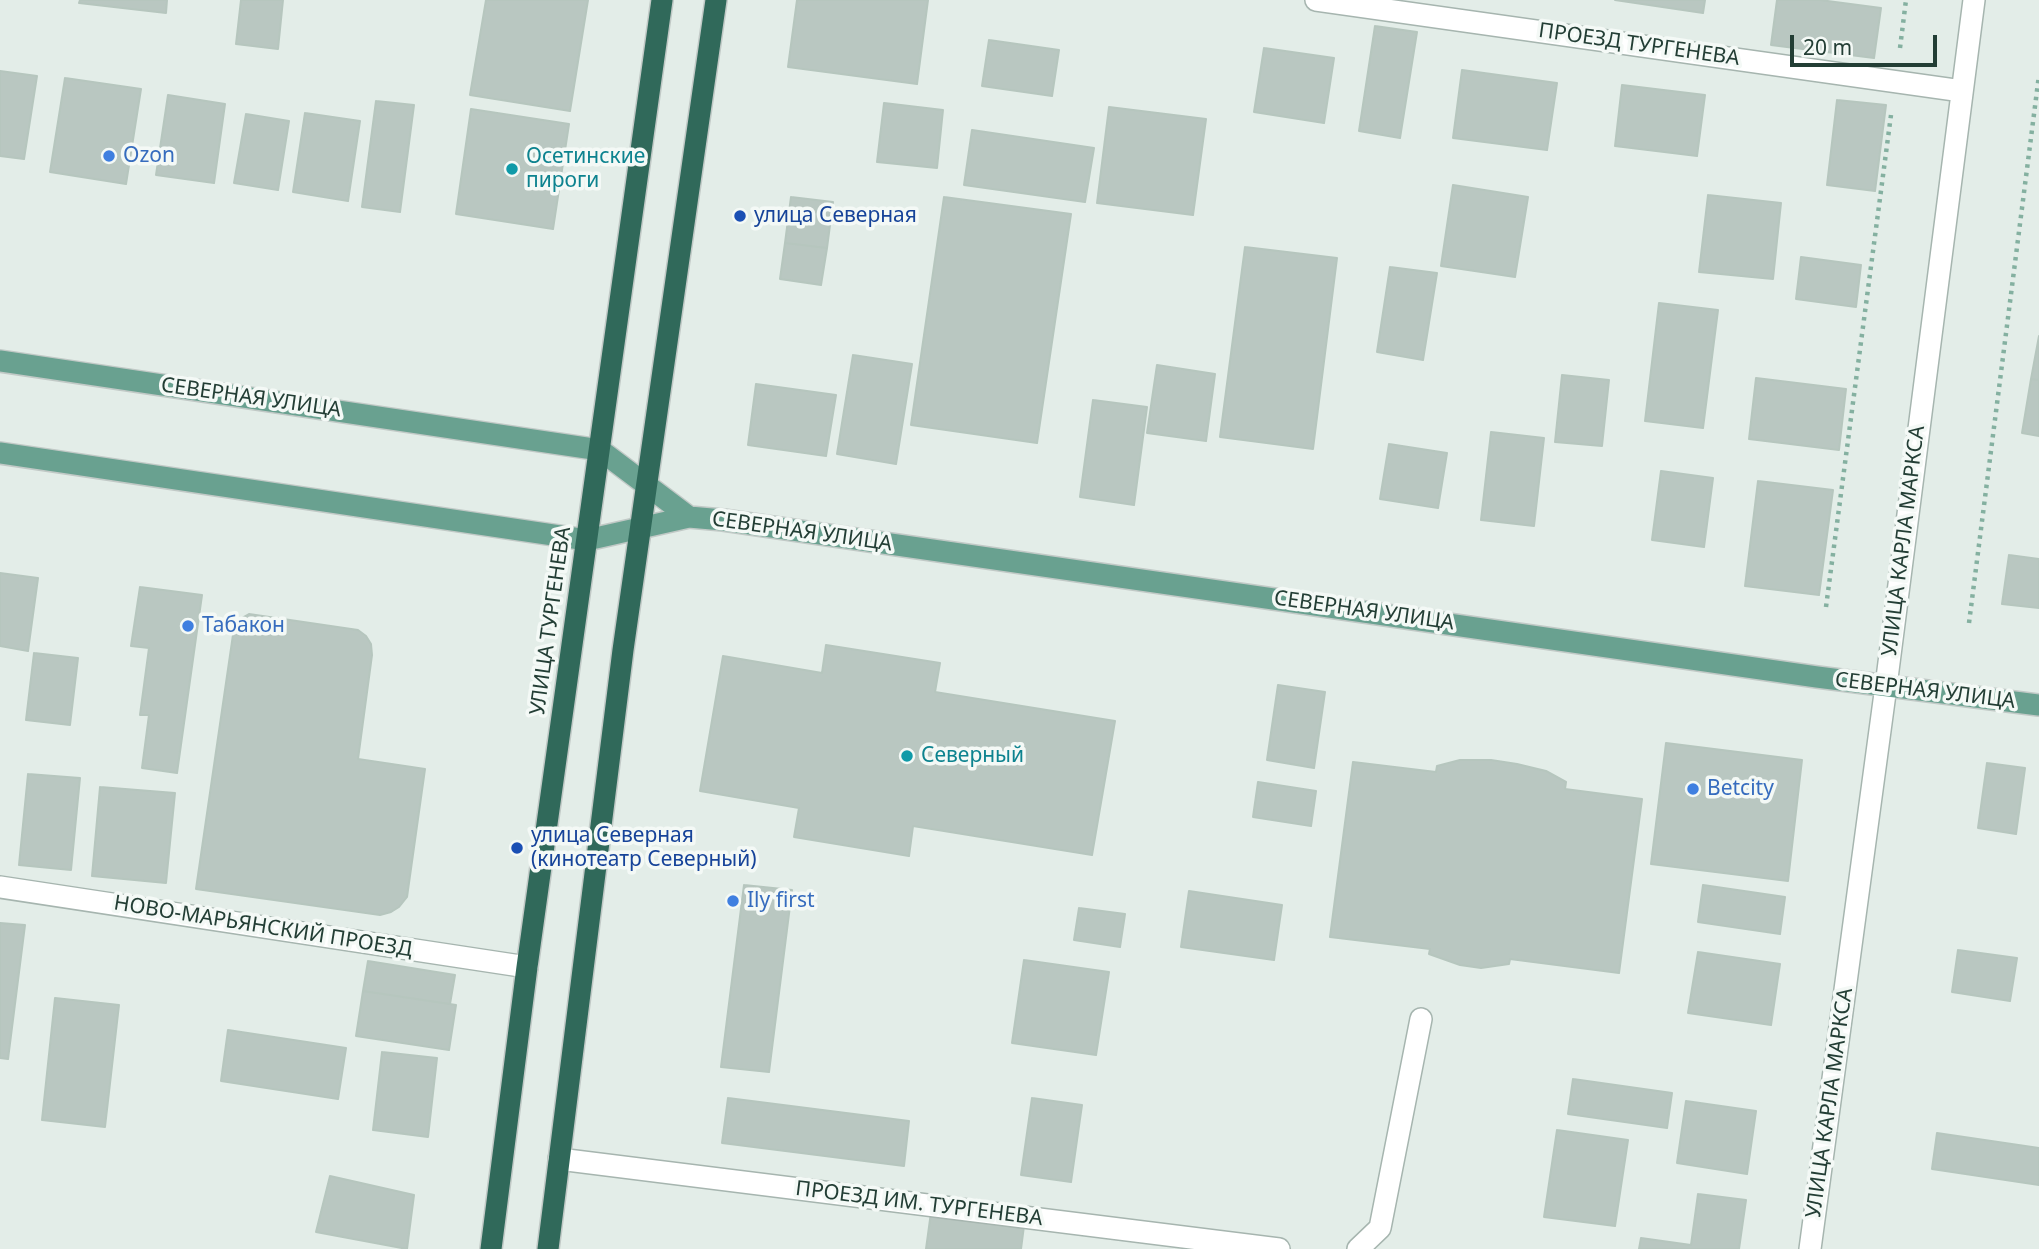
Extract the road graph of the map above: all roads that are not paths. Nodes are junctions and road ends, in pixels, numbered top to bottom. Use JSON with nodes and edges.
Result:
{"nodes":[{"id":1,"x":662,"y":0,"type":"edge"},
{"id":2,"x":716,"y":0,"type":"edge"},
{"id":3,"x":1316,"y":0,"type":"edge"},
{"id":4,"x":1974,"y":0,"type":"edge"},
{"id":5,"x":1962,"y":90,"type":"junction"},
{"id":6,"x":0,"y":362,"type":"edge"},
{"id":7,"x":600,"y":450,"type":"junction"},
{"id":8,"x":0,"y":453,"type":"edge"},
{"id":9,"x":646,"y":484,"type":"junction"},
{"id":10,"x":689,"y":517,"type":"junction"},
{"id":11,"x":640,"y":528,"type":"junction"},
{"id":12,"x":587,"y":540,"type":"junction"},
{"id":13,"x":1886,"y":685,"type":"junction"},
{"id":14,"x":2039,"y":705,"type":"edge"},
{"id":15,"x":0,"y":887,"type":"edge"},
{"id":16,"x":527,"y":967,"type":"junction"},
{"id":17,"x":1421,"y":1020,"type":"dead end"},
{"id":18,"x":559,"y":1159,"type":"junction"},
{"id":19,"x":491,"y":1249,"type":"edge"},
{"id":20,"x":548,"y":1249,"type":"edge"},
{"id":21,"x":1279,"y":1249,"type":"edge"},
{"id":22,"x":1358,"y":1249,"type":"edge"},
{"id":23,"x":1810,"y":1249,"type":"edge"}],
"edges":[{"from":1,"to":7,"type":"highway","name":"УЛИЦА ТУРГЕНЕВА"},
{"from":2,"to":9,"type":"highway"},
{"from":3,"to":5,"type":"street","name":"ПРОЕЗД ТУРГЕНЕВА"},
{"from":4,"to":5,"type":"street","name":"УЛИЦА КАРЛА МАРКСА"},
{"from":5,"to":13,"type":"street","name":"УЛИЦА КАРЛА МАРКСА"},
{"from":6,"to":7,"type":"main road","name":"СЕВЕРНАЯ УЛИЦА"},
{"from":7,"to":9,"type":"main road","name":"СЕВЕРНАЯ УЛИЦА"},
{"from":7,"to":12,"type":"highway","name":"УЛИЦА ТУРГЕНЕВА"},
{"from":8,"to":12,"type":"main road","name":"СЕВЕРНАЯ УЛИЦА"},
{"from":9,"to":10,"type":"main road","name":"СЕВЕРНАЯ УЛИЦА"},
{"from":9,"to":11,"type":"highway"},
{"from":10,"to":11,"type":"main road","name":"СЕВЕРНАЯ УЛИЦА"},
{"from":10,"to":13,"type":"main road","name":"СЕВЕРНАЯ УЛИЦА"},
{"from":11,"to":12,"type":"main road","name":"СЕВЕРНАЯ УЛИЦА"},
{"from":11,"to":18,"type":"highway"},
{"from":12,"to":16,"type":"highway","name":"УЛИЦА ТУРГЕНЕВА"},
{"from":13,"to":14,"type":"main road","name":"СЕВЕРНАЯ УЛИЦА"},
{"from":13,"to":23,"type":"street","name":"УЛИЦА КАРЛА МАРКСА"},
{"from":15,"to":16,"type":"street","name":"НОВО-МАРЬЯНСКИЙ ПРОЕЗД"},
{"from":16,"to":19,"type":"highway","name":"УЛИЦА ТУРГЕНЕВА"},
{"from":17,"to":22,"type":"street"},
{"from":18,"to":20,"type":"highway"},
{"from":18,"to":21,"type":"street","name":"ПРОЕЗД ИМ. ТУРГЕНЕВА"}]}
